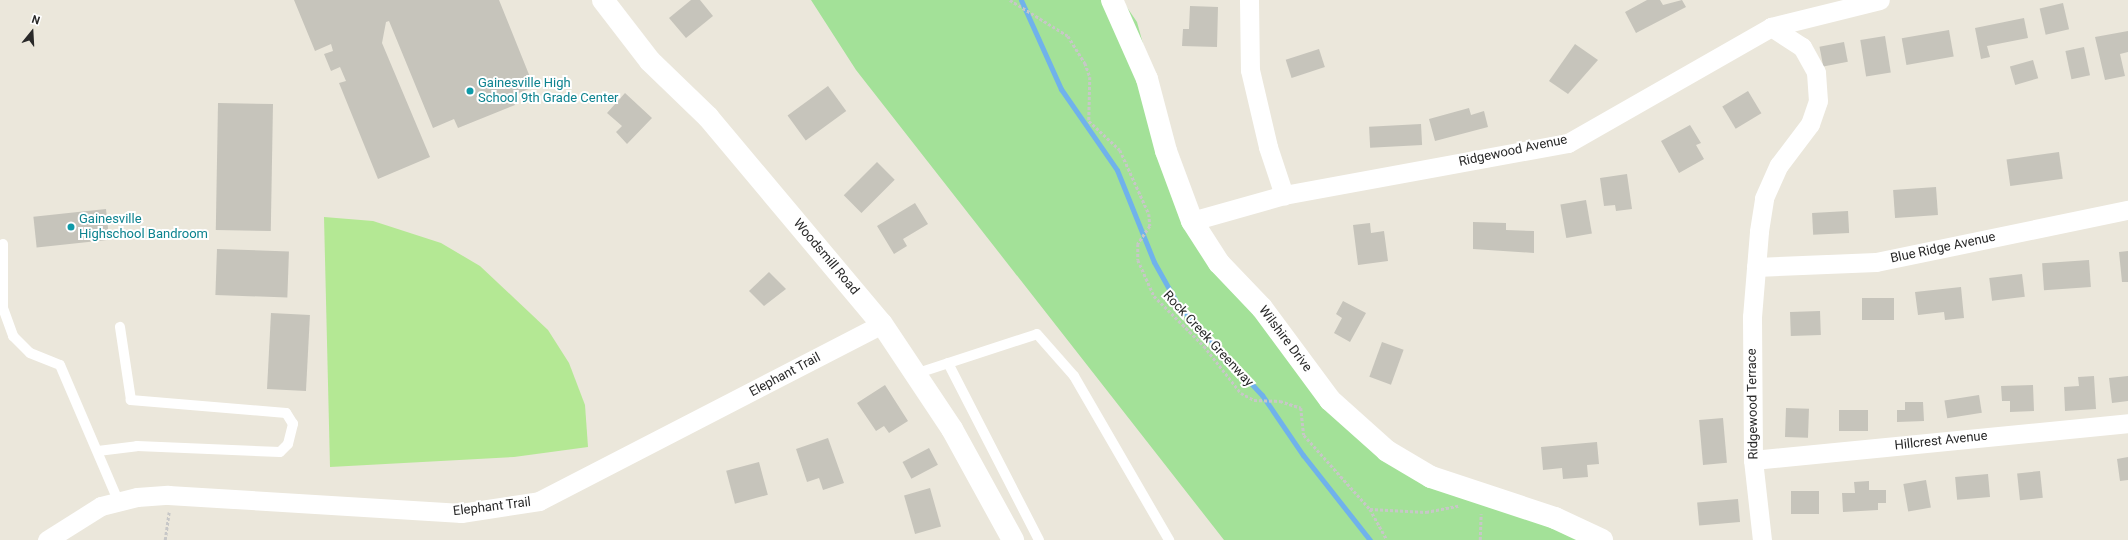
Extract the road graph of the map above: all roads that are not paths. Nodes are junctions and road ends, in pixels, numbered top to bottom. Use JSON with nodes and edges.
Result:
{"nodes":[{"id":1,"x":603,"y":0,"type":"edge"},
{"id":2,"x":1112,"y":0,"type":"edge"},
{"id":3,"x":1249,"y":0,"type":"edge"},
{"id":4,"x":1880,"y":0,"type":"edge"},
{"id":5,"x":1771,"y":27,"type":"junction"},
{"id":6,"x":1284,"y":195,"type":"junction"},
{"id":7,"x":2128,"y":210,"type":"edge"},
{"id":8,"x":1192,"y":221,"type":"junction"},
{"id":9,"x":3,"y":244,"type":"dead end"},
{"id":10,"x":1756,"y":267,"type":"junction"},
{"id":11,"x":882,"y":324,"type":"junction"},
{"id":12,"x":120,"y":327,"type":"dead end"},
{"id":13,"x":948,"y":363,"type":"junction"},
{"id":14,"x":918,"y":373,"type":"junction"},
{"id":15,"x":2128,"y":423,"type":"edge"},
{"id":16,"x":98,"y":451,"type":"junction"},
{"id":17,"x":1754,"y":460,"type":"junction"},
{"id":18,"x":118,"y":500,"type":"junction"},
{"id":19,"x":47,"y":540,"type":"edge"},
{"id":20,"x":1013,"y":540,"type":"edge"},
{"id":21,"x":1038,"y":540,"type":"edge"},
{"id":22,"x":1169,"y":540,"type":"edge"},
{"id":23,"x":1602,"y":540,"type":"edge"},
{"id":24,"x":1762,"y":540,"type":"edge"}],
"edges":[{"from":1,"to":11,"type":"street","name":"Woodsmill Road"},
{"from":2,"to":8,"type":"street","name":"Wilshire Drive"},
{"from":3,"to":6,"type":"street"},
{"from":4,"to":5,"type":"street","name":"Ridgewood Avenue"},
{"from":5,"to":6,"type":"street","name":"Ridgewood Avenue"},
{"from":5,"to":10,"type":"street","name":"Ridgewood Terrace"},
{"from":6,"to":8,"type":"street","name":"Ridgewood Avenue"},
{"from":7,"to":10,"type":"street","name":"Blue Ridge Avenue"},
{"from":8,"to":23,"type":"street","name":"Wilshire Drive"},
{"from":9,"to":16,"type":"lane"},
{"from":10,"to":17,"type":"street","name":"Ridgewood Terrace"},
{"from":11,"to":14,"type":"street","name":"Woodsmill Road"},
{"from":11,"to":18,"type":"street","name":"Elephant Trail"},
{"from":12,"to":16,"type":"lane"},
{"from":13,"to":14,"type":"lane"},
{"from":13,"to":21,"type":"lane"},
{"from":13,"to":22,"type":"lane"},
{"from":14,"to":20,"type":"street","name":"Woodsmill Road"},
{"from":15,"to":17,"type":"street","name":"Hillcrest Avenue"},
{"from":16,"to":18,"type":"lane"},
{"from":17,"to":24,"type":"street","name":"Ridgewood Terrace"},
{"from":18,"to":19,"type":"street","name":"Elephant Trail"}]}
